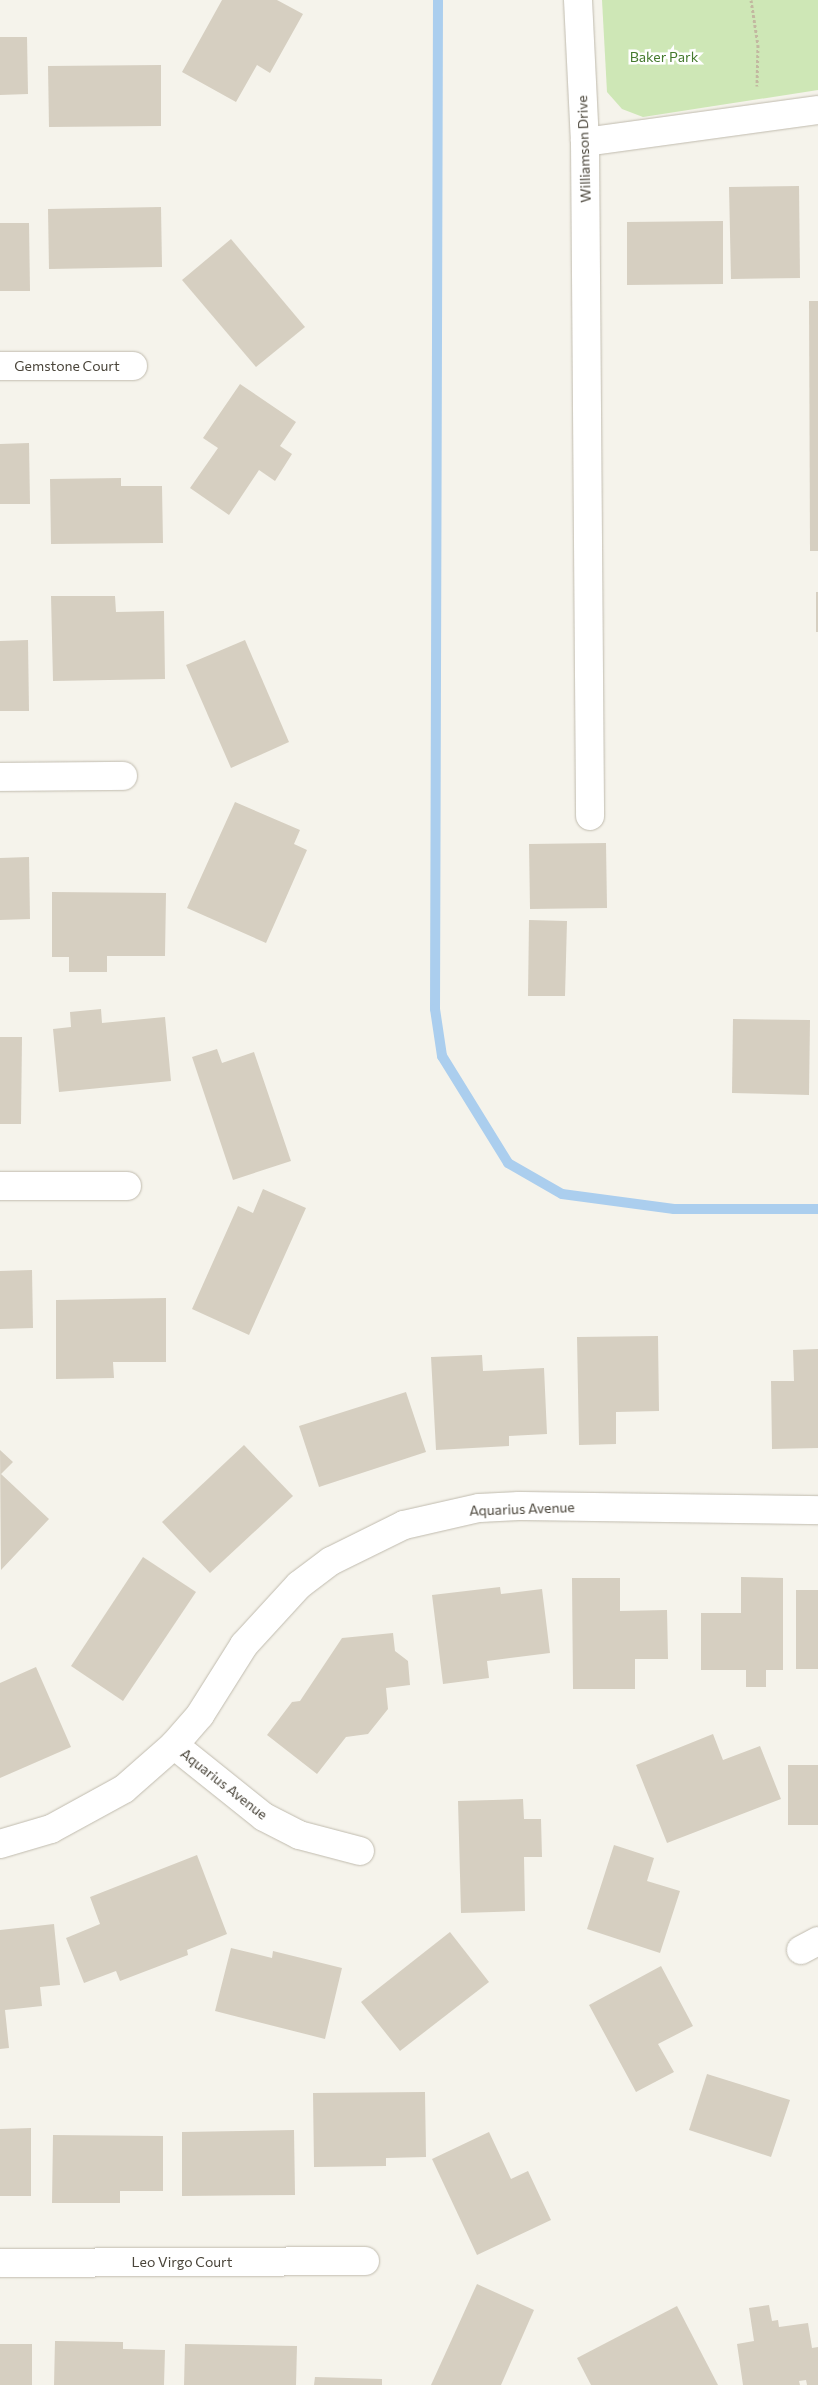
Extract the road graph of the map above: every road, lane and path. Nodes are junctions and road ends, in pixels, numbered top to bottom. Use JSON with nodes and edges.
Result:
{"nodes":[{"id":1,"x":578,"y":0,"type":"edge"},
{"id":2,"x":751,"y":0,"type":"edge"},
{"id":3,"x":818,"y":110,"type":"edge"},
{"id":4,"x":761,"y":116,"type":"junction"},
{"id":5,"x":585,"y":142,"type":"junction"},
{"id":6,"x":0,"y":366,"type":"edge"},
{"id":7,"x":133,"y":366,"type":"dead end"},
{"id":8,"x":123,"y":776,"type":"dead end"},
{"id":9,"x":0,"y":777,"type":"edge"},
{"id":10,"x":590,"y":816,"type":"dead end"},
{"id":11,"x":0,"y":1186,"type":"edge"},
{"id":12,"x":127,"y":1186,"type":"dead end"},
{"id":13,"x":818,"y":1510,"type":"edge"},
{"id":14,"x":174,"y":1745,"type":"junction"},
{"id":15,"x":0,"y":1844,"type":"edge"},
{"id":16,"x":360,"y":1851,"type":"dead end"},
{"id":17,"x":365,"y":2262,"type":"dead end"},
{"id":18,"x":0,"y":2263,"type":"edge"}],
"edges":[{"from":1,"to":5,"type":"street","name":"Williamson Drive"},
{"from":2,"to":4,"type":"path"},
{"from":3,"to":4,"type":"street"},
{"from":4,"to":5,"type":"street"},
{"from":5,"to":10,"type":"street","name":"Williamson Drive"},
{"from":6,"to":7,"type":"street","name":"Gemstone Court"},
{"from":8,"to":9,"type":"street"},
{"from":11,"to":12,"type":"street"},
{"from":13,"to":14,"type":"street","name":"Aquarius Avenue"},
{"from":14,"to":15,"type":"street","name":"Aquarius Avenue"},
{"from":14,"to":16,"type":"street","name":"Aquarius Avenue"},
{"from":17,"to":18,"type":"street","name":"Leo Virgo Court"}]}
